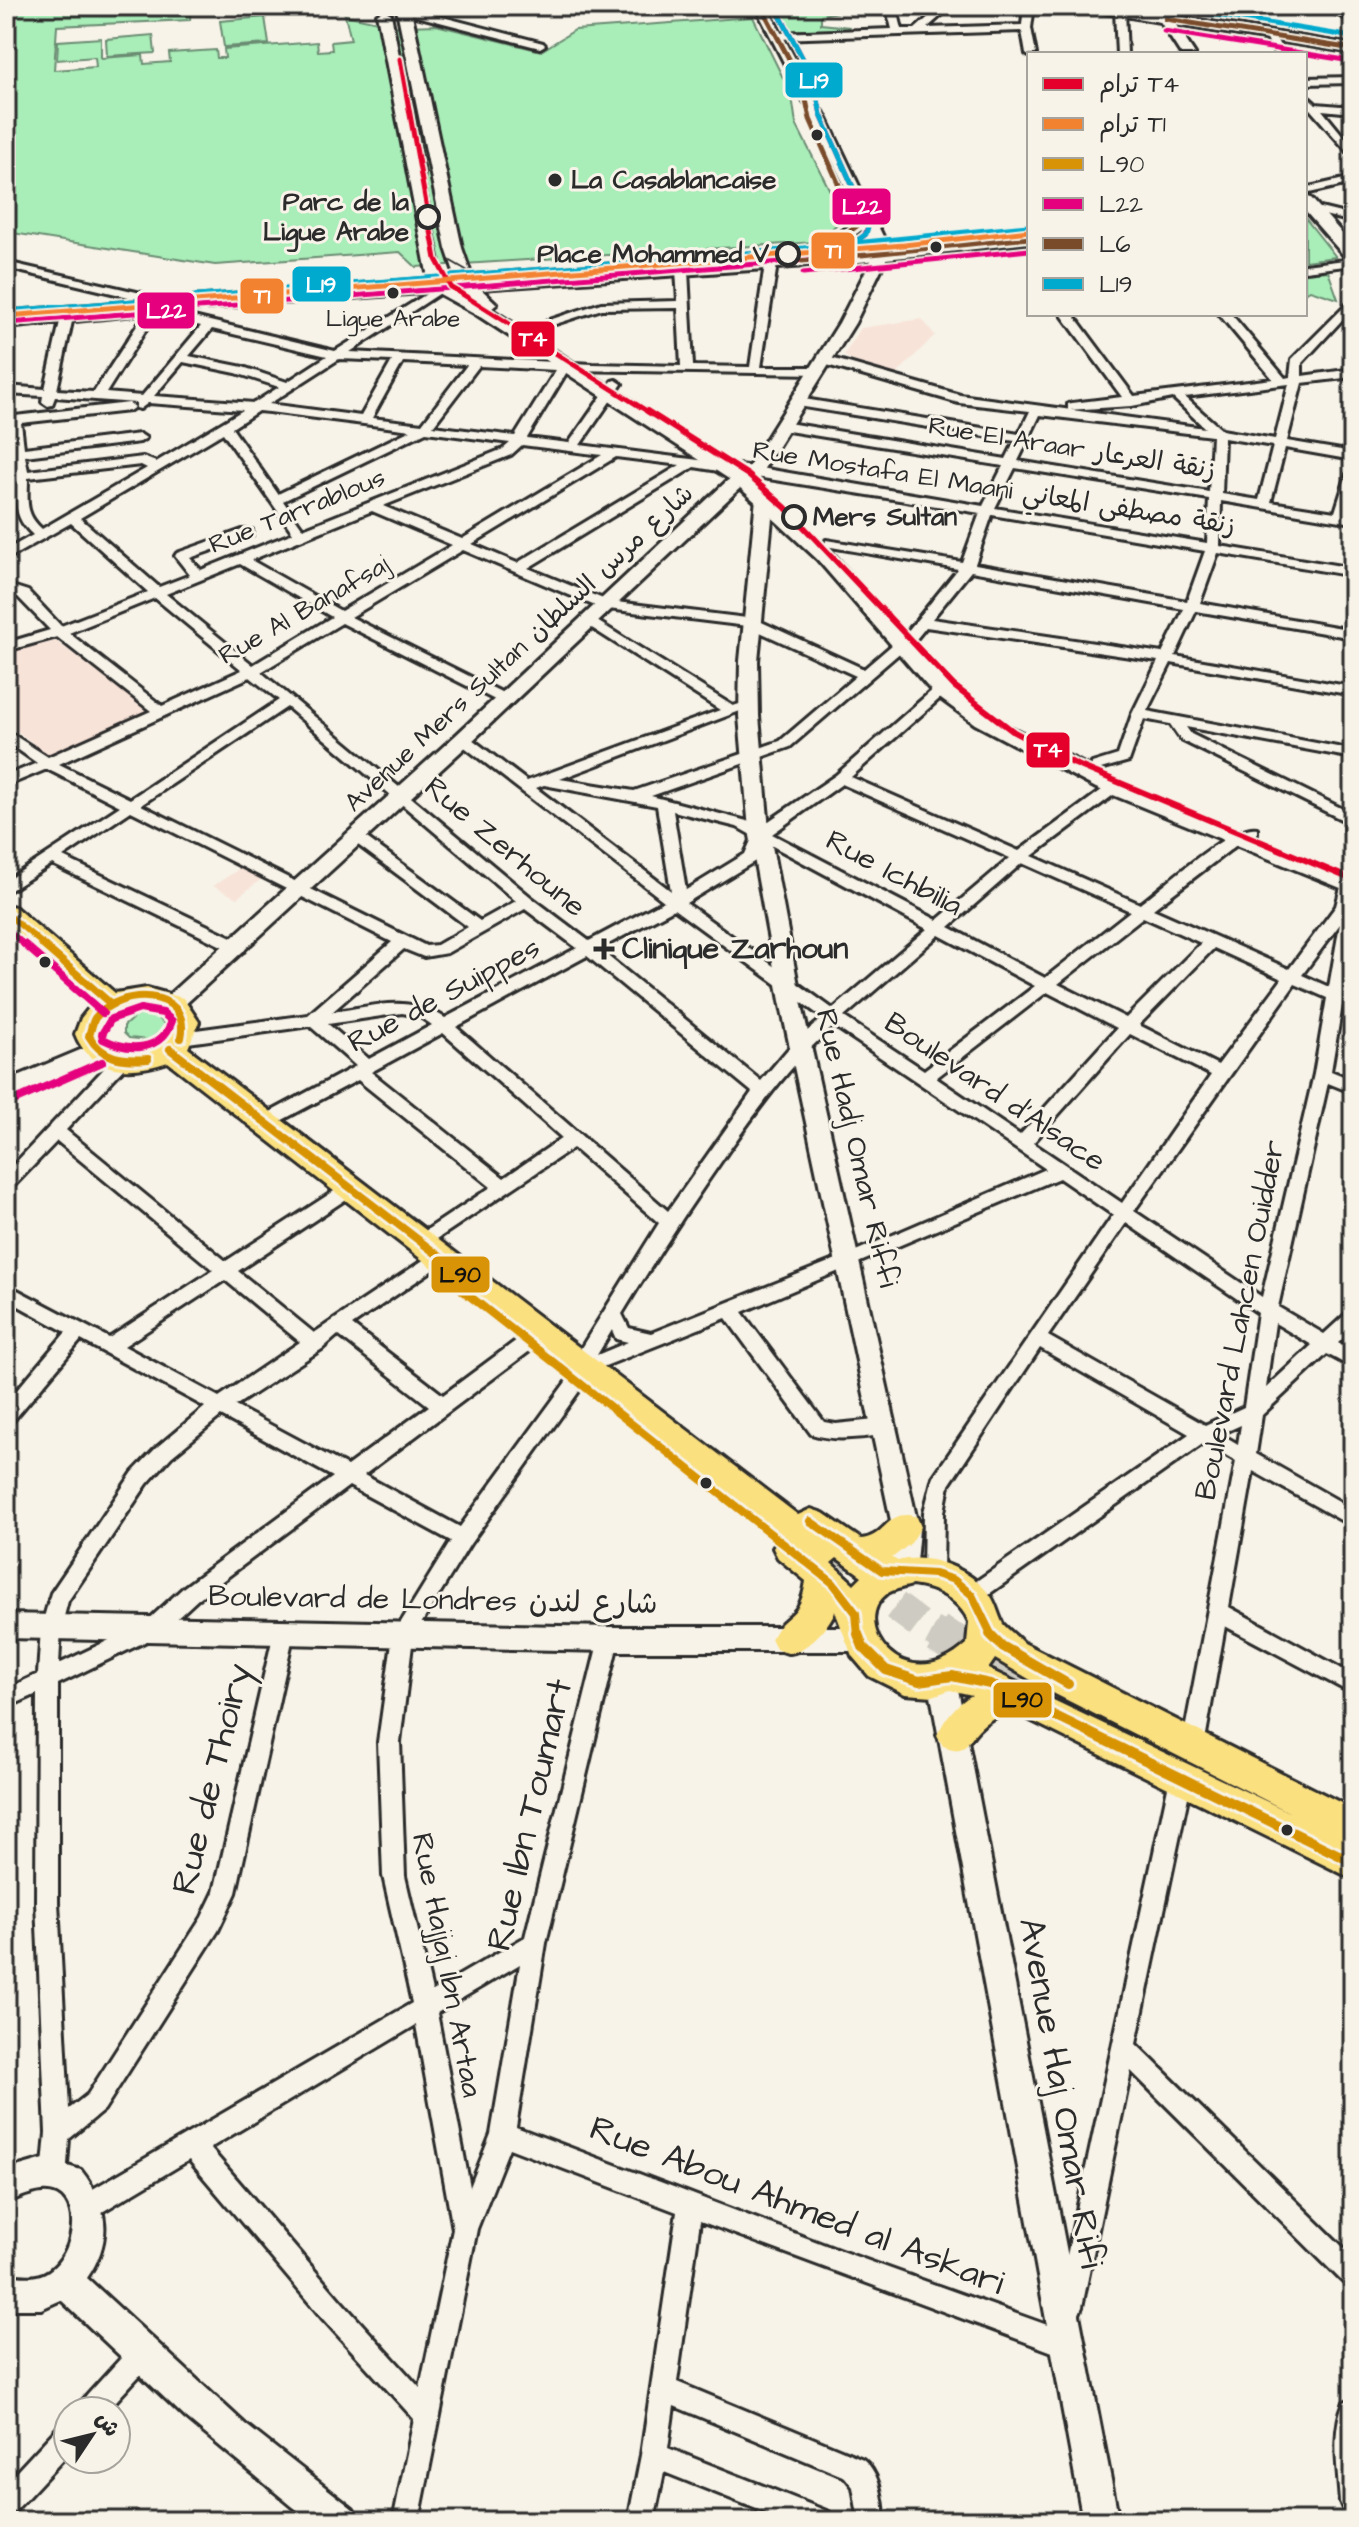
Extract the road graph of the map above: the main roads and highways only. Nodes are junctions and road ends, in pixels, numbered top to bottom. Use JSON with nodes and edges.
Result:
{"nodes":[{"id":1,"x":1326,"y":6,"type":"edge"},
{"id":2,"x":406,"y":8,"type":"edge"},
{"id":3,"x":1160,"y":10,"type":"edge"},
{"id":4,"x":1127,"y":12,"type":"road end"},
{"id":5,"x":1353,"y":18,"type":"edge"},
{"id":6,"x":1353,"y":49,"type":"edge"},
{"id":7,"x":1187,"y":52,"type":"edge"},
{"id":8,"x":1307,"y":206,"type":"edge"},
{"id":9,"x":857,"y":226,"type":"road end"},
{"id":10,"x":1027,"y":227,"type":"edge"},
{"id":11,"x":1027,"y":238,"type":"edge"},
{"id":12,"x":828,"y":247,"type":"junction"},
{"id":13,"x":454,"y":248,"type":"junction"},
{"id":14,"x":874,"y":248,"type":"junction"},
{"id":15,"x":1353,"y":256,"type":"edge"},
{"id":16,"x":529,"y":271,"type":"junction"},
{"id":17,"x":465,"y":281,"type":"junction"},
{"id":18,"x":437,"y":283,"type":"junction"},
{"id":19,"x":144,"y":308,"type":"junction"},
{"id":20,"x":6,"y":311,"type":"edge"},
{"id":21,"x":6,"y":323,"type":"edge"},
{"id":22,"x":613,"y":388,"type":"junction"},
{"id":23,"x":742,"y":473,"type":"junction"},
{"id":24,"x":912,"y":633,"type":"junction"},
{"id":25,"x":1245,"y":834,"type":"junction"},
{"id":26,"x":1352,"y":878,"type":"edge"},
{"id":27,"x":9,"y":919,"type":"edge"},
{"id":28,"x":111,"y":1004,"type":"junction"},
{"id":29,"x":176,"y":1043,"type":"junction"},
{"id":30,"x":109,"y":1056,"type":"junction"},
{"id":31,"x":6,"y":1091,"type":"edge"},
{"id":32,"x":441,"y":1257,"type":"junction"},
{"id":33,"x":589,"y":1365,"type":"junction"},
{"id":34,"x":905,"y":1527,"type":"road end"},
{"id":35,"x":833,"y":1560,"type":"junction"},
{"id":36,"x":910,"y":1573,"type":"junction"},
{"id":37,"x":857,"y":1626,"type":"junction"},
{"id":38,"x":986,"y":1629,"type":"junction"},
{"id":39,"x":788,"y":1639,"type":"road end"},
{"id":40,"x":947,"y":1677,"type":"junction"},
{"id":41,"x":1021,"y":1689,"type":"junction"},
{"id":42,"x":955,"y":1735,"type":"road end"},
{"id":43,"x":1187,"y":1762,"type":"junction"},
{"id":44,"x":1353,"y":1827,"type":"edge"},
{"id":45,"x":1353,"y":1845,"type":"edge"},
{"id":46,"x":1353,"y":1862,"type":"edge"}],
"edges":[{"from":1,"to":5,"type":"main road"},
{"from":2,"to":13,"type":"main road"},
{"from":2,"to":18,"type":"main road"},
{"from":3,"to":4,"type":"main road"},
{"from":3,"to":6,"type":"main road"},
{"from":3,"to":7,"type":"main road"},
{"from":8,"to":15,"type":"main road"},
{"from":9,"to":12,"type":"main road"},
{"from":10,"to":14,"type":"main road"},
{"from":11,"to":14,"type":"main road"},
{"from":12,"to":14,"type":"main road"},
{"from":12,"to":16,"type":"main road"},
{"from":13,"to":16,"type":"main road"},
{"from":13,"to":17,"type":"main road"},
{"from":14,"to":17,"type":"main road"},
{"from":16,"to":17,"type":"main road"},
{"from":17,"to":18,"type":"main road"},
{"from":17,"to":22,"type":"main road"},
{"from":18,"to":19,"type":"main road"},
{"from":18,"to":19,"type":"main road"},
{"from":18,"to":22,"type":"main road"},
{"from":19,"to":20,"type":"main road"},
{"from":19,"to":21,"type":"main road"},
{"from":22,"to":23,"type":"main road"},
{"from":22,"to":23,"type":"main road"},
{"from":23,"to":24,"type":"main road"},
{"from":23,"to":24,"type":"main road"},
{"from":24,"to":25,"type":"main road"},
{"from":24,"to":25,"type":"main road"},
{"from":25,"to":26,"type":"main road"},
{"from":27,"to":28,"type":"main road"},
{"from":28,"to":29,"type":"main road"},
{"from":28,"to":30,"type":"main road"},
{"from":29,"to":30,"type":"main road"},
{"from":29,"to":32,"type":"main road"},
{"from":30,"to":31,"type":"main road"},
{"from":32,"to":33,"type":"main road"},
{"from":32,"to":33,"type":"main road"},
{"from":32,"to":35,"type":"main road"},
{"from":33,"to":35,"type":"main road"},
{"from":34,"to":35,"type":"main road"},
{"from":35,"to":36,"type":"main road"},
{"from":35,"to":37,"type":"main road"},
{"from":35,"to":39,"type":"main road"},
{"from":36,"to":37,"type":"main road"},
{"from":36,"to":38,"type":"main road"},
{"from":37,"to":40,"type":"main road"},
{"from":38,"to":40,"type":"main road"},
{"from":38,"to":43,"type":"main road"},
{"from":40,"to":41,"type":"main road"},
{"from":41,"to":42,"type":"main road"},
{"from":41,"to":43,"type":"main road"},
{"from":41,"to":45,"type":"main road"},
{"from":43,"to":44,"type":"main road"},
{"from":43,"to":46,"type":"main road"}]}
